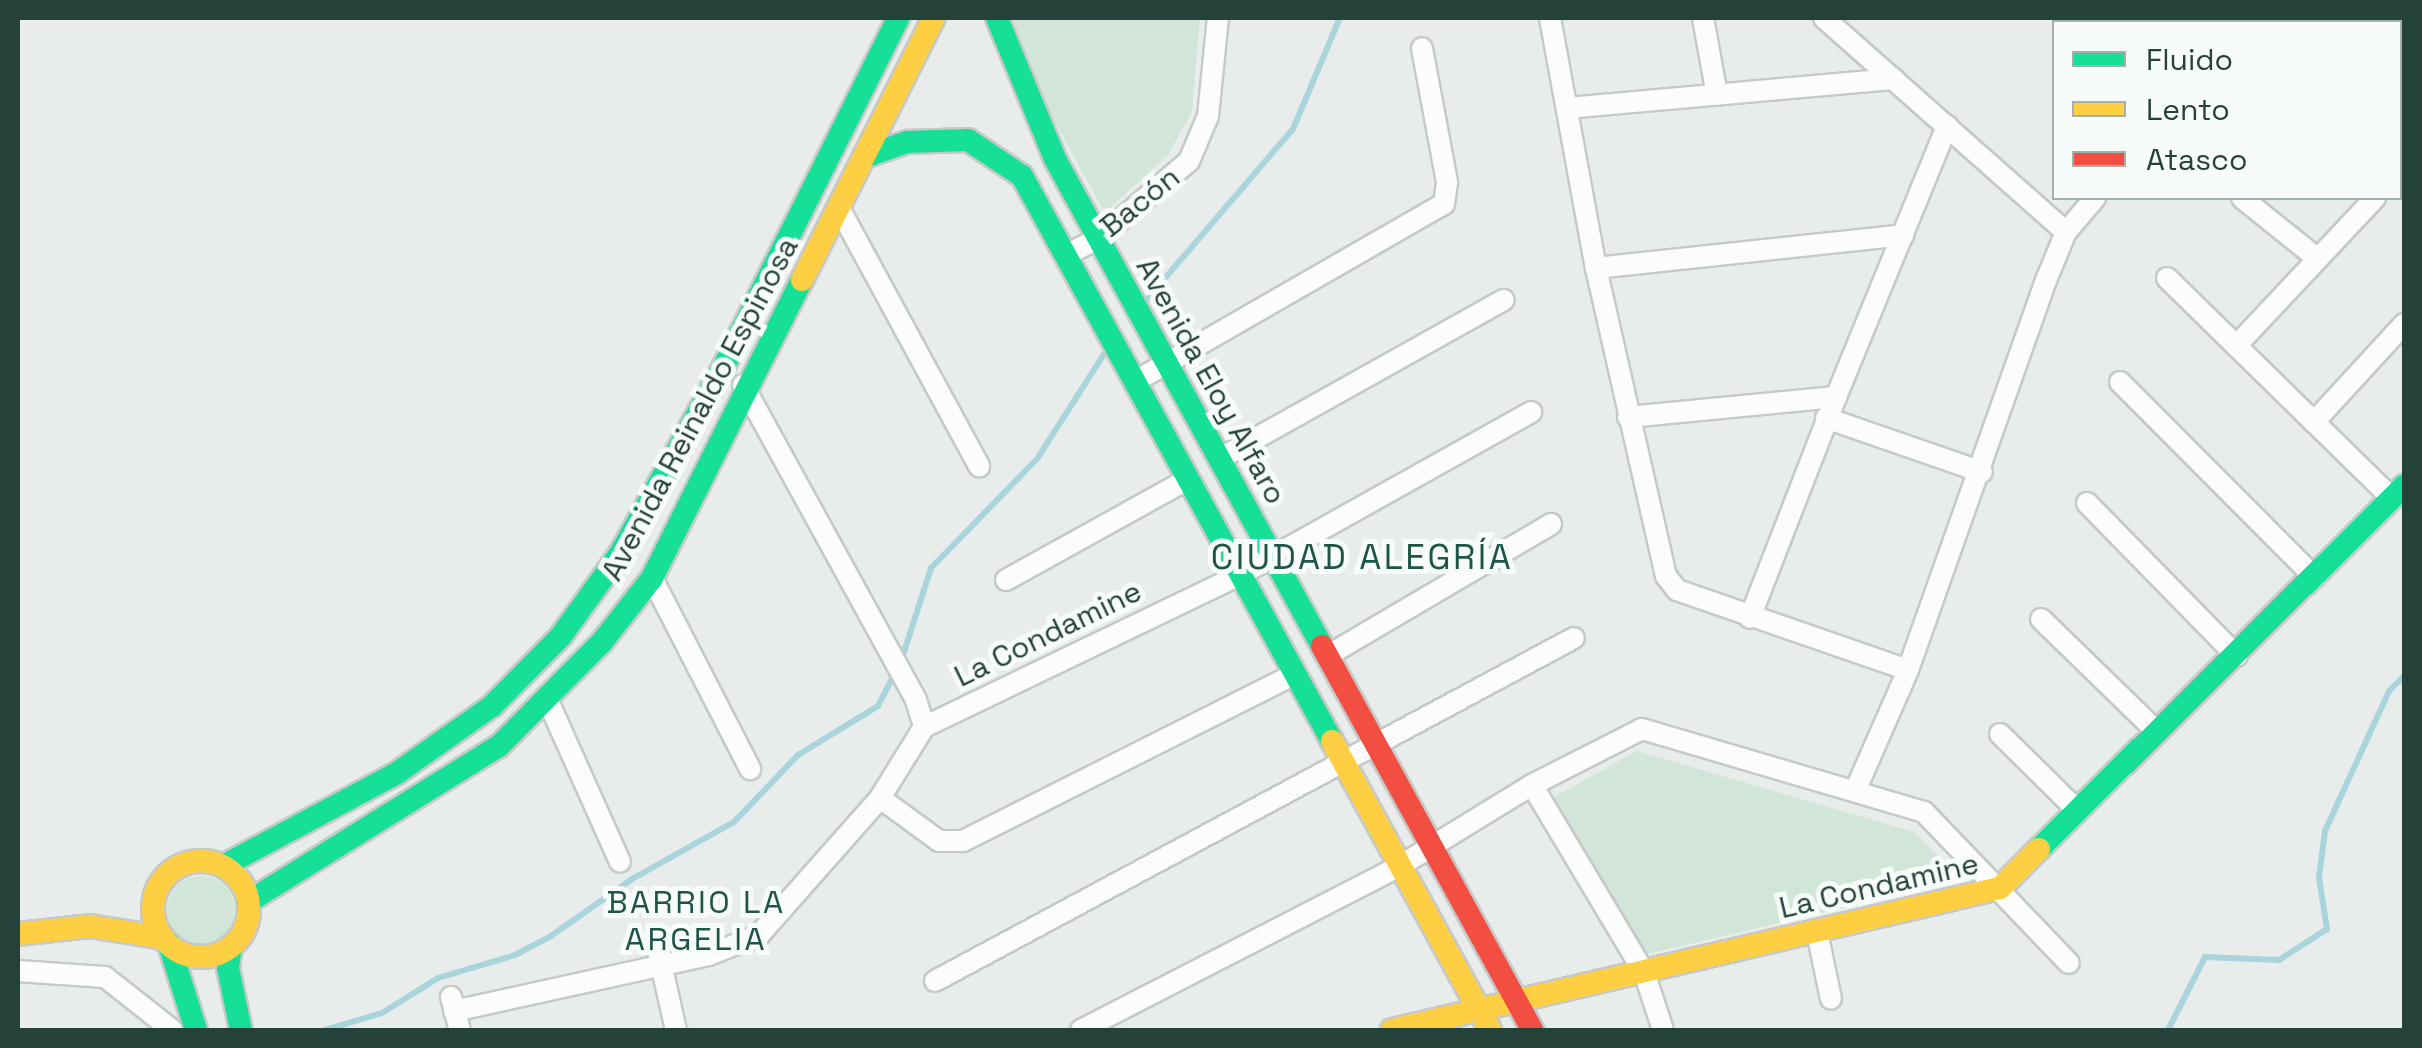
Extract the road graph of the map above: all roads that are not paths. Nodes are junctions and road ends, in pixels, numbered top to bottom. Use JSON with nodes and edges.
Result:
{"nodes":[{"id":1,"x":898,"y":18,"type":"edge"},
{"id":2,"x":934,"y":18,"type":"edge"},
{"id":3,"x":997,"y":18,"type":"edge"},
{"id":4,"x":1218,"y":18,"type":"edge"},
{"id":5,"x":1550,"y":18,"type":"edge"},
{"id":6,"x":1704,"y":18,"type":"edge"},
{"id":7,"x":1824,"y":18,"type":"edge"},
{"id":8,"x":1422,"y":48,"type":"dead end"},
{"id":9,"x":1894,"y":80,"type":"junction"},
{"id":10,"x":1717,"y":95,"type":"junction"},
{"id":11,"x":1567,"y":108,"type":"junction"},
{"id":12,"x":1947,"y":126,"type":"junction"},
{"id":13,"x":864,"y":157,"type":"junction"},
{"id":14,"x":2092,"y":200,"type":"edge"},
{"id":15,"x":2244,"y":200,"type":"edge"},
{"id":16,"x":2372,"y":200,"type":"edge"},
{"id":17,"x":839,"y":208,"type":"junction"},
{"id":18,"x":2066,"y":232,"type":"junction"},
{"id":19,"x":1902,"y":235,"type":"junction"},
{"id":20,"x":1098,"y":238,"type":"junction"},
{"id":21,"x":1066,"y":255,"type":"junction"},
{"id":22,"x":2318,"y":259,"type":"junction"},
{"id":23,"x":1596,"y":268,"type":"junction"},
{"id":24,"x":2167,"y":278,"type":"dead end"},
{"id":25,"x":1504,"y":300,"type":"dead end"},
{"id":26,"x":2404,"y":324,"type":"edge"},
{"id":27,"x":2236,"y":346,"type":"junction"},
{"id":28,"x":1168,"y":365,"type":"junction"},
{"id":29,"x":724,"y":366,"type":"junction"},
{"id":30,"x":1134,"y":382,"type":"junction"},
{"id":31,"x":2120,"y":382,"type":"dead end"},
{"id":32,"x":748,"y":389,"type":"junction"},
{"id":33,"x":1836,"y":397,"type":"junction"},
{"id":34,"x":1531,"y":412,"type":"dead end"},
{"id":35,"x":1628,"y":417,"type":"junction"},
{"id":36,"x":1826,"y":418,"type":"junction"},
{"id":37,"x":2314,"y":422,"type":"junction"},
{"id":38,"x":1218,"y":459,"type":"junction"},
{"id":39,"x":979,"y":466,"type":"dead end"},
{"id":40,"x":1982,"y":472,"type":"junction"},
{"id":41,"x":1188,"y":478,"type":"junction"},
{"id":42,"x":2398,"y":492,"type":"edge"},
{"id":43,"x":2087,"y":503,"type":"dead end"},
{"id":44,"x":1551,"y":524,"type":"dead end"},
{"id":45,"x":1273,"y":556,"type":"junction"},
{"id":46,"x":1238,"y":576,"type":"junction"},
{"id":47,"x":652,"y":578,"type":"junction"},
{"id":48,"x":2315,"y":578,"type":"junction"},
{"id":49,"x":1006,"y":580,"type":"dead end"},
{"id":50,"x":1750,"y":618,"type":"junction"},
{"id":51,"x":2041,"y":619,"type":"dead end"},
{"id":52,"x":1574,"y":638,"type":"dead end"},
{"id":53,"x":1327,"y":656,"type":"junction"},
{"id":54,"x":2237,"y":656,"type":"junction"},
{"id":55,"x":1908,"y":670,"type":"junction"},
{"id":56,"x":1292,"y":674,"type":"junction"},
{"id":57,"x":548,"y":701,"type":"junction"},
{"id":58,"x":924,"y":727,"type":"junction"},
{"id":59,"x":2156,"y":731,"type":"junction"},
{"id":60,"x":2000,"y":734,"type":"dead end"},
{"id":61,"x":1376,"y":746,"type":"junction"},
{"id":62,"x":1343,"y":765,"type":"junction"},
{"id":63,"x":750,"y":769,"type":"dead end"},
{"id":64,"x":1532,"y":785,"type":"junction"},
{"id":65,"x":1855,"y":791,"type":"junction"},
{"id":66,"x":880,"y":798,"type":"junction"},
{"id":67,"x":2076,"y":810,"type":"junction"},
{"id":68,"x":1432,"y":848,"type":"junction"},
{"id":69,"x":620,"y":862,"type":"dead end"},
{"id":70,"x":223,"y":866,"type":"junction"},
{"id":71,"x":1398,"y":867,"type":"junction"},
{"id":72,"x":161,"y":883,"type":"junction"},
{"id":73,"x":2000,"y":888,"type":"junction"},
{"id":74,"x":248,"y":902,"type":"junction"},
{"id":75,"x":98,"y":928,"type":"junction"},
{"id":76,"x":1817,"y":932,"type":"junction"},
{"id":77,"x":18,"y":934,"type":"edge"},
{"id":78,"x":166,"y":941,"type":"junction"},
{"id":79,"x":232,"y":946,"type":"junction"},
{"id":80,"x":659,"y":956,"type":"junction"},
{"id":81,"x":2069,"y":962,"type":"dead end"},
{"id":82,"x":18,"y":971,"type":"edge"},
{"id":83,"x":1644,"y":972,"type":"junction"},
{"id":84,"x":935,"y":981,"type":"dead end"},
{"id":85,"x":1831,"y":999,"type":"dead end"},
{"id":86,"x":1516,"y":1002,"type":"junction"},
{"id":87,"x":455,"y":1013,"type":"edge"},
{"id":88,"x":1484,"y":1021,"type":"edge"},
{"id":89,"x":1085,"y":1027,"type":"edge"},
{"id":90,"x":172,"y":1030,"type":"edge"},
{"id":91,"x":196,"y":1030,"type":"edge"},
{"id":92,"x":241,"y":1030,"type":"edge"},
{"id":93,"x":676,"y":1030,"type":"edge"},
{"id":94,"x":1392,"y":1030,"type":"edge"},
{"id":95,"x":1532,"y":1030,"type":"edge"},
{"id":96,"x":1662,"y":1030,"type":"edge"}],
"edges":[{"from":1,"to":29,"type":"main road","name":"Avenida Reinaldo Espinosa"},
{"from":2,"to":13,"type":"main road","name":"Avenida Reinaldo Espinosa"},
{"from":3,"to":20,"type":"main road","name":"Avenida Eloy Alfaro"},
{"from":4,"to":20,"type":"street","name":"Bacón"},
{"from":5,"to":11,"type":"street"},
{"from":6,"to":10,"type":"street"},
{"from":7,"to":9,"type":"street"},
{"from":8,"to":28,"type":"street"},
{"from":9,"to":10,"type":"street"},
{"from":9,"to":12,"type":"street"},
{"from":10,"to":11,"type":"street"},
{"from":11,"to":23,"type":"street"},
{"from":12,"to":18,"type":"street"},
{"from":12,"to":19,"type":"street"},
{"from":13,"to":17,"type":"main road","name":"Avenida Reinaldo Espinosa"},
{"from":13,"to":21,"type":"main road"},
{"from":14,"to":18,"type":"street"},
{"from":15,"to":22,"type":"street"},
{"from":16,"to":22,"type":"street"},
{"from":17,"to":32,"type":"main road","name":"Avenida Reinaldo Espinosa"},
{"from":17,"to":39,"type":"street"},
{"from":18,"to":40,"type":"street"},
{"from":19,"to":23,"type":"street"},
{"from":19,"to":33,"type":"street"},
{"from":20,"to":21,"type":"street","name":"Bacón"},
{"from":20,"to":28,"type":"main road","name":"Avenida Eloy Alfaro"},
{"from":21,"to":30,"type":"main road"},
{"from":22,"to":27,"type":"street"},
{"from":23,"to":35,"type":"street"},
{"from":24,"to":27,"type":"street"},
{"from":25,"to":38,"type":"street"},
{"from":26,"to":37,"type":"street"},
{"from":27,"to":37,"type":"street"},
{"from":28,"to":30,"type":"street"},
{"from":28,"to":38,"type":"main road","name":"Avenida Eloy Alfaro"},
{"from":29,"to":32,"type":"street"},
{"from":29,"to":70,"type":"main road","name":"Avenida Reinaldo Espinosa"},
{"from":30,"to":41,"type":"main road"},
{"from":31,"to":48,"type":"street"},
{"from":32,"to":47,"type":"main road","name":"Avenida Reinaldo Espinosa"},
{"from":32,"to":58,"type":"street"},
{"from":33,"to":35,"type":"street"},
{"from":33,"to":36,"type":"street"},
{"from":34,"to":45,"type":"street","name":"La Condamine"},
{"from":35,"to":50,"type":"street"},
{"from":36,"to":40,"type":"street"},
{"from":36,"to":50,"type":"street"},
{"from":37,"to":42,"type":"street"},
{"from":38,"to":45,"type":"main road","name":"Avenida Eloy Alfaro"},
{"from":40,"to":55,"type":"street"},
{"from":41,"to":46,"type":"main road"},
{"from":41,"to":49,"type":"street"},
{"from":42,"to":48,"type":"main road","name":"La Condamine"},
{"from":43,"to":54,"type":"street"},
{"from":44,"to":53,"type":"street"},
{"from":45,"to":46,"type":"street","name":"La Condamine"},
{"from":45,"to":53,"type":"main road","name":"Avenida Eloy Alfaro"},
{"from":46,"to":56,"type":"main road"},
{"from":46,"to":58,"type":"street","name":"La Condamine"},
{"from":47,"to":57,"type":"main road","name":"Avenida Reinaldo Espinosa"},
{"from":47,"to":63,"type":"street"},
{"from":48,"to":54,"type":"main road","name":"La Condamine"},
{"from":50,"to":55,"type":"street"},
{"from":51,"to":59,"type":"street"},
{"from":52,"to":61,"type":"street"},
{"from":53,"to":61,"type":"main road","name":"Avenida Eloy Alfaro"},
{"from":54,"to":59,"type":"main road","name":"La Condamine"},
{"from":55,"to":65,"type":"street"},
{"from":56,"to":62,"type":"main road"},
{"from":56,"to":66,"type":"street"},
{"from":57,"to":69,"type":"street"},
{"from":57,"to":74,"type":"main road","name":"Avenida Reinaldo Espinosa"},
{"from":58,"to":66,"type":"street"},
{"from":59,"to":67,"type":"main road","name":"La Condamine"},
{"from":60,"to":67,"type":"street"},
{"from":61,"to":62,"type":"street"},
{"from":61,"to":68,"type":"main road","name":"Avenida Eloy Alfaro"},
{"from":62,"to":71,"type":"main road"},
{"from":62,"to":84,"type":"street"},
{"from":64,"to":65,"type":"street"},
{"from":64,"to":68,"type":"street"},
{"from":64,"to":83,"type":"street"},
{"from":65,"to":73,"type":"street"},
{"from":66,"to":80,"type":"street"},
{"from":67,"to":73,"type":"main road","name":"La Condamine"},
{"from":68,"to":71,"type":"street"},
{"from":68,"to":86,"type":"main road","name":"Avenida Eloy Alfaro"},
{"from":70,"to":72,"type":"main road"},
{"from":70,"to":74,"type":"main road"},
{"from":71,"to":88,"type":"main road"},
{"from":71,"to":89,"type":"street"},
{"from":72,"to":75,"type":"main road"},
{"from":72,"to":78,"type":"main road"},
{"from":73,"to":76,"type":"main road","name":"La Condamine"},
{"from":73,"to":81,"type":"street"},
{"from":74,"to":79,"type":"main road"},
{"from":75,"to":77,"type":"main road"},
{"from":75,"to":78,"type":"main road"},
{"from":76,"to":83,"type":"main road","name":"La Condamine"},
{"from":76,"to":85,"type":"street"},
{"from":78,"to":79,"type":"main road"},
{"from":78,"to":91,"type":"main road"},
{"from":79,"to":92,"type":"main road"},
{"from":80,"to":87,"type":"street"},
{"from":80,"to":93,"type":"street"},
{"from":82,"to":90,"type":"street"},
{"from":83,"to":86,"type":"main road","name":"La Condamine"},
{"from":83,"to":96,"type":"street"},
{"from":86,"to":88,"type":"main road","name":"La Condamine"},
{"from":86,"to":95,"type":"main road","name":"Avenida Eloy Alfaro"},
{"from":88,"to":94,"type":"main road","name":"La Condamine"}]}
